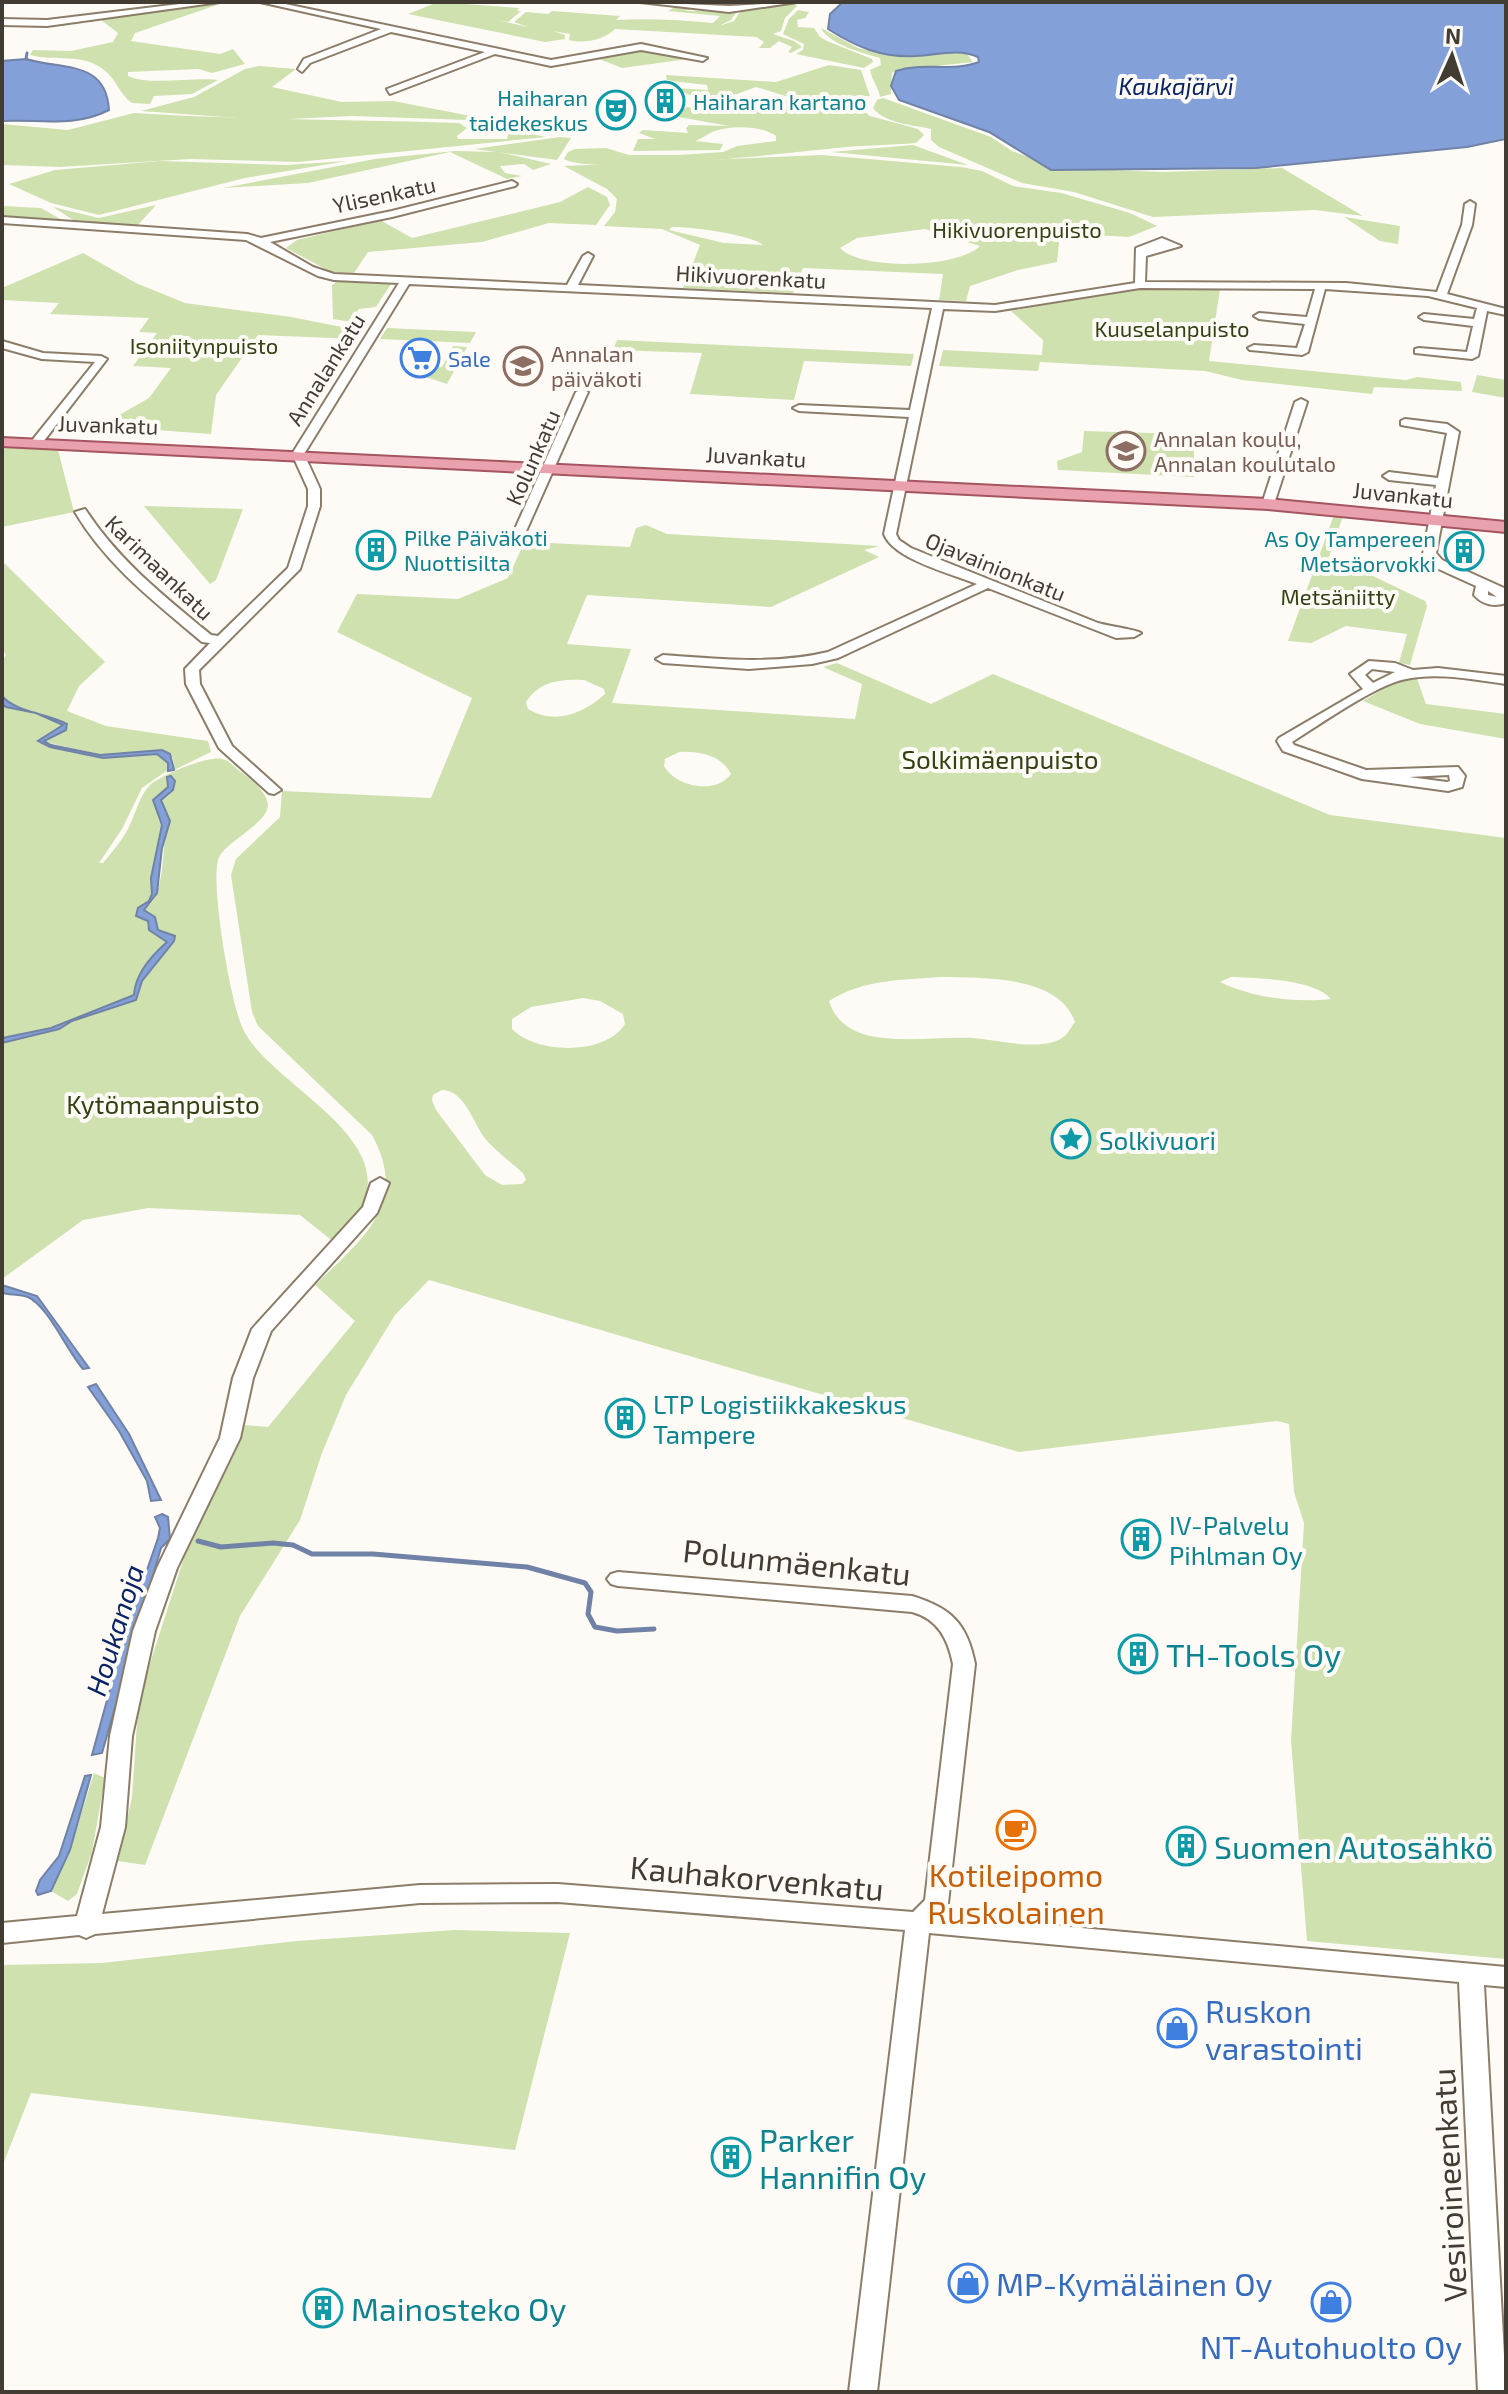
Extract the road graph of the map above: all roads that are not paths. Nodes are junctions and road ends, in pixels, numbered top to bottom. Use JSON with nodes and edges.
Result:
{"nodes":[{"id":1,"x":216,"y":2,"type":"edge"},
{"id":2,"x":264,"y":2,"type":"edge"},
{"id":3,"x":644,"y":2,"type":"edge"},
{"id":4,"x":793,"y":2,"type":"edge"},
{"id":5,"x":2,"y":22,"type":"edge"},
{"id":6,"x":390,"y":29,"type":"junction"},
{"id":7,"x":494,"y":51,"type":"junction"},
{"id":8,"x":703,"y":58,"type":"dead end"},
{"id":9,"x":302,"y":69,"type":"dead end"},
{"id":10,"x":390,"y":91,"type":"dead end"},
{"id":11,"x":512,"y":184,"type":"dead end"},
{"id":12,"x":1470,"y":204,"type":"dead end"},
{"id":13,"x":2,"y":220,"type":"edge"},
{"id":14,"x":265,"y":240,"type":"junction"},
{"id":15,"x":1141,"y":254,"type":"dead end"},
{"id":16,"x":588,"y":256,"type":"dead end"},
{"id":17,"x":406,"y":280,"type":"junction"},
{"id":18,"x":1140,"y":285,"type":"junction"},
{"id":19,"x":1321,"y":286,"type":"junction"},
{"id":20,"x":571,"y":288,"type":"junction"},
{"id":21,"x":1441,"y":295,"type":"junction"},
{"id":22,"x":938,"y":305,"type":"junction"},
{"id":23,"x":1483,"y":305,"type":"junction"},
{"id":24,"x":1506,"y":312,"type":"edge"},
{"id":25,"x":1259,"y":316,"type":"dead end"},
{"id":26,"x":1424,"y":317,"type":"dead end"},
{"id":27,"x":1311,"y":321,"type":"junction"},
{"id":28,"x":1479,"y":323,"type":"junction"},
{"id":29,"x":2,"y":344,"type":"edge"},
{"id":30,"x":1254,"y":348,"type":"dead end"},
{"id":31,"x":1419,"y":351,"type":"dead end"},
{"id":32,"x":582,"y":392,"type":"dead end"},
{"id":33,"x":1301,"y":402,"type":"dead end"},
{"id":34,"x":799,"y":408,"type":"dead end"},
{"id":35,"x":914,"y":414,"type":"junction"},
{"id":36,"x":1405,"y":423,"type":"dead end"},
{"id":37,"x":2,"y":442,"type":"edge"},
{"id":38,"x":36,"y":443,"type":"junction"},
{"id":39,"x":298,"y":454,"type":"junction"},
{"id":40,"x":549,"y":467,"type":"junction"},
{"id":41,"x":1389,"y":476,"type":"dead end"},
{"id":42,"x":1441,"y":482,"type":"junction"},
{"id":43,"x":900,"y":485,"type":"junction"},
{"id":44,"x":1268,"y":504,"type":"junction"},
{"id":45,"x":81,"y":512,"type":"dead end"},
{"id":46,"x":1433,"y":519,"type":"junction"},
{"id":47,"x":1506,"y":527,"type":"edge"},
{"id":48,"x":517,"y":538,"type":"dead end"},
{"id":49,"x":987,"y":584,"type":"junction"},
{"id":50,"x":1483,"y":584,"type":"dead end"},
{"id":51,"x":1134,"y":633,"type":"dead end"},
{"id":52,"x":219,"y":640,"type":"junction"},
{"id":53,"x":663,"y":659,"type":"dead end"},
{"id":54,"x":1408,"y":673,"type":"junction"},
{"id":55,"x":1506,"y":680,"type":"edge"},
{"id":56,"x":1371,"y":689,"type":"junction"},
{"id":57,"x":1362,"y":775,"type":"junction"},
{"id":58,"x":274,"y":790,"type":"dead end"},
{"id":59,"x":380,"y":1183,"type":"dead end"},
{"id":60,"x":618,"y":1579,"type":"dead end"},
{"id":61,"x":918,"y":1922,"type":"junction"},
{"id":62,"x":86,"y":1928,"type":"junction"},
{"id":63,"x":2,"y":1933,"type":"edge"},
{"id":64,"x":1471,"y":1974,"type":"junction"},
{"id":65,"x":1506,"y":1977,"type":"edge"},
{"id":66,"x":863,"y":2392,"type":"edge"},
{"id":67,"x":1492,"y":2392,"type":"edge"}],
"edges":[{"from":1,"to":5,"type":"street"},
{"from":2,"to":6,"type":"street"},
{"from":3,"to":4,"type":"street"},
{"from":6,"to":7,"type":"street"},
{"from":6,"to":9,"type":"street"},
{"from":7,"to":8,"type":"street"},
{"from":7,"to":10,"type":"street"},
{"from":11,"to":14,"type":"street","name":"Ylisenkatu"},
{"from":12,"to":21,"type":"street"},
{"from":13,"to":14,"type":"street"},
{"from":14,"to":17,"type":"street","name":"Hikivuorenkatu"},
{"from":15,"to":18,"type":"street"},
{"from":16,"to":20,"type":"street"},
{"from":17,"to":20,"type":"street","name":"Hikivuorenkatu"},
{"from":17,"to":39,"type":"street","name":"Annalankatu"},
{"from":18,"to":19,"type":"street","name":"Hikivuorenkatu"},
{"from":18,"to":22,"type":"street","name":"Hikivuorenkatu"},
{"from":19,"to":21,"type":"street","name":"Hikivuorenkatu"},
{"from":19,"to":27,"type":"street"},
{"from":20,"to":22,"type":"street","name":"Hikivuorenkatu"},
{"from":21,"to":23,"type":"street","name":"Hikivuorenkatu"},
{"from":22,"to":35,"type":"street","name":"Ojavainionkatu"},
{"from":23,"to":24,"type":"street","name":"Hikivuorenkatu"},
{"from":23,"to":28,"type":"street"},
{"from":25,"to":27,"type":"street"},
{"from":26,"to":28,"type":"street"},
{"from":27,"to":30,"type":"street"},
{"from":28,"to":31,"type":"street"},
{"from":29,"to":38,"type":"street"},
{"from":32,"to":40,"type":"street","name":"Kolunkatu"},
{"from":33,"to":44,"type":"street"},
{"from":34,"to":35,"type":"street"},
{"from":35,"to":43,"type":"street","name":"Ojavainionkatu"},
{"from":36,"to":42,"type":"street"},
{"from":37,"to":38,"type":"main road","name":"Juvankatu"},
{"from":38,"to":39,"type":"main road","name":"Juvankatu"},
{"from":39,"to":40,"type":"main road","name":"Juvankatu"},
{"from":39,"to":52,"type":"street","name":"Annalankatu"},
{"from":40,"to":43,"type":"main road","name":"Juvankatu"},
{"from":40,"to":48,"type":"street","name":"Kolunkatu"},
{"from":41,"to":42,"type":"street"},
{"from":42,"to":46,"type":"street"},
{"from":43,"to":44,"type":"main road","name":"Juvankatu"},
{"from":43,"to":49,"type":"street","name":"Ojavainionkatu"},
{"from":44,"to":46,"type":"main road","name":"Juvankatu"},
{"from":45,"to":52,"type":"street","name":"Karimaankatu"},
{"from":46,"to":47,"type":"main road","name":"Juvankatu"},
{"from":46,"to":50,"type":"street"},
{"from":49,"to":51,"type":"street","name":"Ojavainionkatu"},
{"from":49,"to":53,"type":"street"},
{"from":52,"to":58,"type":"street","name":"Annalankatu"},
{"from":54,"to":55,"type":"street"},
{"from":54,"to":56,"type":"street"},
{"from":54,"to":56,"type":"street"},
{"from":56,"to":57,"type":"street"},
{"from":57,"to":57,"type":"street"},
{"from":59,"to":62,"type":"street"},
{"from":60,"to":61,"type":"street","name":"Polunmäenkatu"},
{"from":61,"to":62,"type":"street","name":"Kauhakorvenkatu"},
{"from":61,"to":64,"type":"street","name":"Kauhakorvenkatu"},
{"from":61,"to":66,"type":"street","name":"Polunmäenkatu"},
{"from":62,"to":63,"type":"street","name":"Kauhakorvenkatu"},
{"from":64,"to":65,"type":"street","name":"Kauhakorvenkatu"},
{"from":64,"to":67,"type":"street","name":"Vesiroineenkatu"}]}
